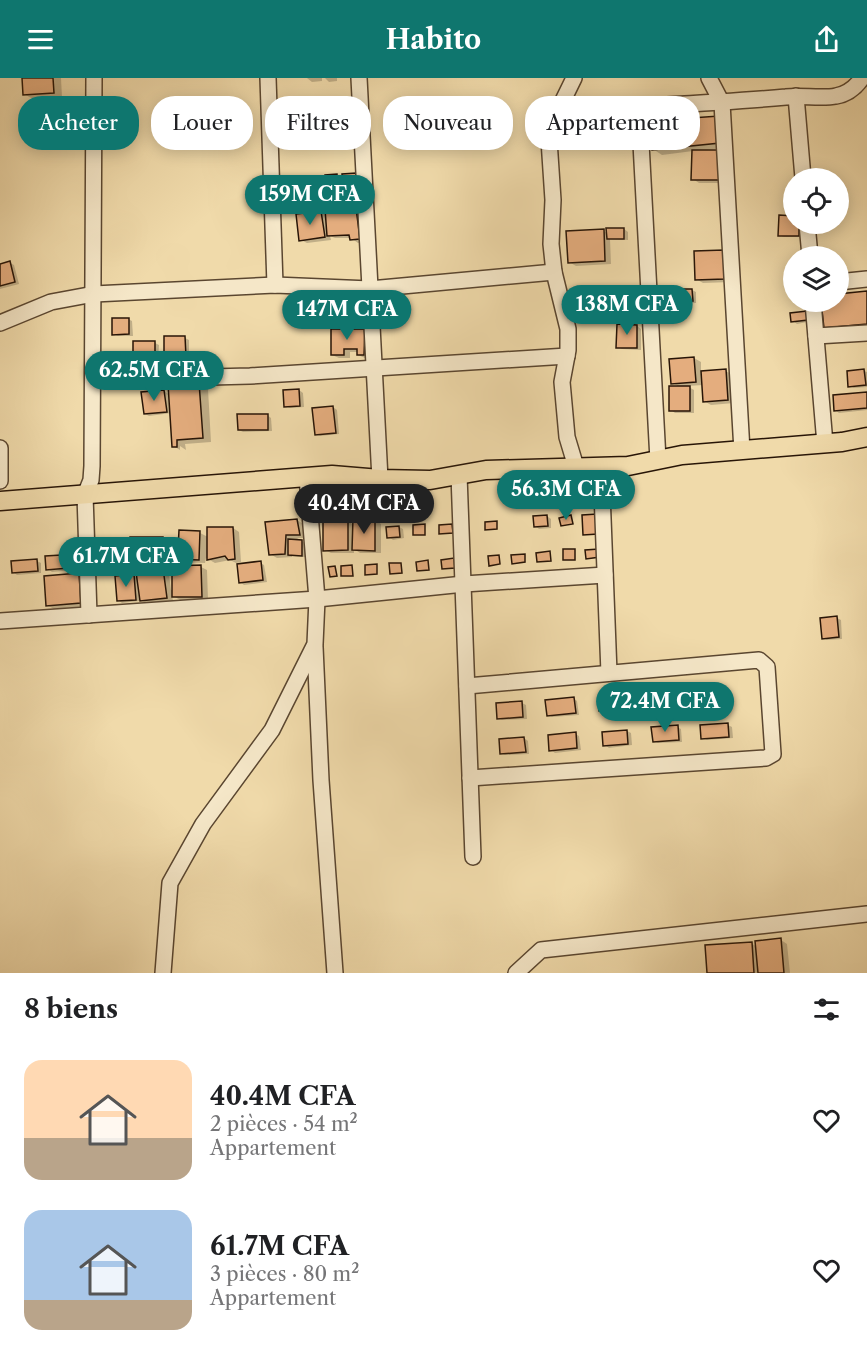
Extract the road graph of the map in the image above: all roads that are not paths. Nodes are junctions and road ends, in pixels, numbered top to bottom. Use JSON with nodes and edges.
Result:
{"nodes":[{"id":1,"x":94,"y":78,"type":"edge"},
{"id":2,"x":268,"y":78,"type":"edge"},
{"id":3,"x":359,"y":78,"type":"edge"},
{"id":4,"x":574,"y":78,"type":"edge"},
{"id":5,"x":708,"y":78,"type":"edge"},
{"id":6,"x":862,"y":78,"type":"edge"},
{"id":7,"x":565,"y":96,"type":"edge"},
{"id":8,"x":796,"y":96,"type":"junction"},
{"id":9,"x":722,"y":103,"type":"junction"},
{"id":10,"x":700,"y":104,"type":"edge"},
{"id":11,"x":550,"y":150,"type":"edge"},
{"id":12,"x":641,"y":150,"type":"edge"},
{"id":13,"x":802,"y":168,"type":"edge"},
{"id":14,"x":554,"y":272,"type":"junction"},
{"id":15,"x":867,"y":279,"type":"edge"},
{"id":16,"x":849,"y":281,"type":"edge"},
{"id":17,"x":275,"y":285,"type":"junction"},
{"id":18,"x":370,"y":289,"type":"junction"},
{"id":19,"x":94,"y":294,"type":"junction"},
{"id":20,"x":814,"y":312,"type":"edge"},
{"id":21,"x":0,"y":323,"type":"edge"},
{"id":22,"x":867,"y":333,"type":"edge"},
{"id":23,"x":816,"y":336,"type":"junction"},
{"id":24,"x":567,"y":356,"type":"junction"},
{"id":25,"x":374,"y":368,"type":"junction"},
{"id":26,"x":93,"y":380,"type":"junction"},
{"id":27,"x":867,"y":437,"type":"edge"},
{"id":28,"x":825,"y":444,"type":"junction"},
{"id":29,"x":0,"y":448,"type":"edge"},
{"id":30,"x":742,"y":451,"type":"junction"},
{"id":31,"x":658,"y":460,"type":"junction"},
{"id":32,"x":576,"y":467,"type":"junction"},
{"id":33,"x":601,"y":467,"type":"junction"},
{"id":34,"x":459,"y":475,"type":"junction"},
{"id":35,"x":307,"y":477,"type":"junction"},
{"id":36,"x":380,"y":479,"type":"junction"},
{"id":37,"x":0,"y":481,"type":"edge"},
{"id":38,"x":85,"y":495,"type":"junction"},
{"id":39,"x":0,"y":501,"type":"edge"},
{"id":40,"x":605,"y":575,"type":"junction"},
{"id":41,"x":464,"y":585,"type":"junction"},
{"id":42,"x":317,"y":599,"type":"junction"},
{"id":43,"x":89,"y":615,"type":"junction"},
{"id":44,"x":0,"y":621,"type":"edge"},
{"id":45,"x":315,"y":644,"type":"junction"},
{"id":46,"x":609,"y":673,"type":"junction"},
{"id":47,"x":467,"y":686,"type":"junction"},
{"id":48,"x":470,"y":778,"type":"junction"},
{"id":49,"x":473,"y":857,"type":"dead end"},
{"id":50,"x":867,"y":914,"type":"edge"},
{"id":51,"x":163,"y":973,"type":"edge"},
{"id":52,"x":335,"y":973,"type":"edge"},
{"id":53,"x":516,"y":973,"type":"edge"}],
"edges":[{"from":1,"to":19,"type":"street"},
{"from":2,"to":17,"type":"street"},
{"from":3,"to":18,"type":"street"},
{"from":4,"to":7,"type":"street"},
{"from":5,"to":9,"type":"street"},
{"from":6,"to":8,"type":"street"},
{"from":8,"to":9,"type":"street"},
{"from":8,"to":13,"type":"street"},
{"from":9,"to":10,"type":"street"},
{"from":9,"to":30,"type":"street"},
{"from":11,"to":14,"type":"street"},
{"from":12,"to":31,"type":"street"},
{"from":14,"to":18,"type":"street"},
{"from":14,"to":24,"type":"street"},
{"from":15,"to":16,"type":"street"},
{"from":17,"to":18,"type":"street"},
{"from":17,"to":19,"type":"street"},
{"from":18,"to":25,"type":"street"},
{"from":19,"to":21,"type":"street"},
{"from":19,"to":26,"type":"street"},
{"from":20,"to":23,"type":"street"},
{"from":22,"to":23,"type":"street"},
{"from":23,"to":28,"type":"street"},
{"from":24,"to":25,"type":"street"},
{"from":24,"to":32,"type":"street"},
{"from":25,"to":26,"type":"street"},
{"from":25,"to":36,"type":"street"},
{"from":26,"to":38,"type":"street"},
{"from":27,"to":28,"type":"main road"},
{"from":28,"to":30,"type":"main road"},
{"from":29,"to":37,"type":"street"},
{"from":30,"to":31,"type":"main road"},
{"from":31,"to":33,"type":"main road"},
{"from":32,"to":33,"type":"main road"},
{"from":32,"to":34,"type":"main road"},
{"from":33,"to":40,"type":"street"},
{"from":34,"to":36,"type":"main road"},
{"from":34,"to":41,"type":"street"},
{"from":35,"to":36,"type":"main road"},
{"from":35,"to":38,"type":"main road"},
{"from":35,"to":42,"type":"street"},
{"from":38,"to":39,"type":"main road"},
{"from":38,"to":43,"type":"street"},
{"from":40,"to":41,"type":"street"},
{"from":40,"to":46,"type":"street"},
{"from":41,"to":42,"type":"street"},
{"from":41,"to":47,"type":"street"},
{"from":42,"to":43,"type":"street"},
{"from":42,"to":45,"type":"street"},
{"from":43,"to":44,"type":"street"},
{"from":45,"to":51,"type":"street"},
{"from":45,"to":52,"type":"street"},
{"from":46,"to":47,"type":"street"},
{"from":46,"to":48,"type":"street"},
{"from":47,"to":48,"type":"street"},
{"from":48,"to":49,"type":"street"},
{"from":50,"to":53,"type":"street"}]}
